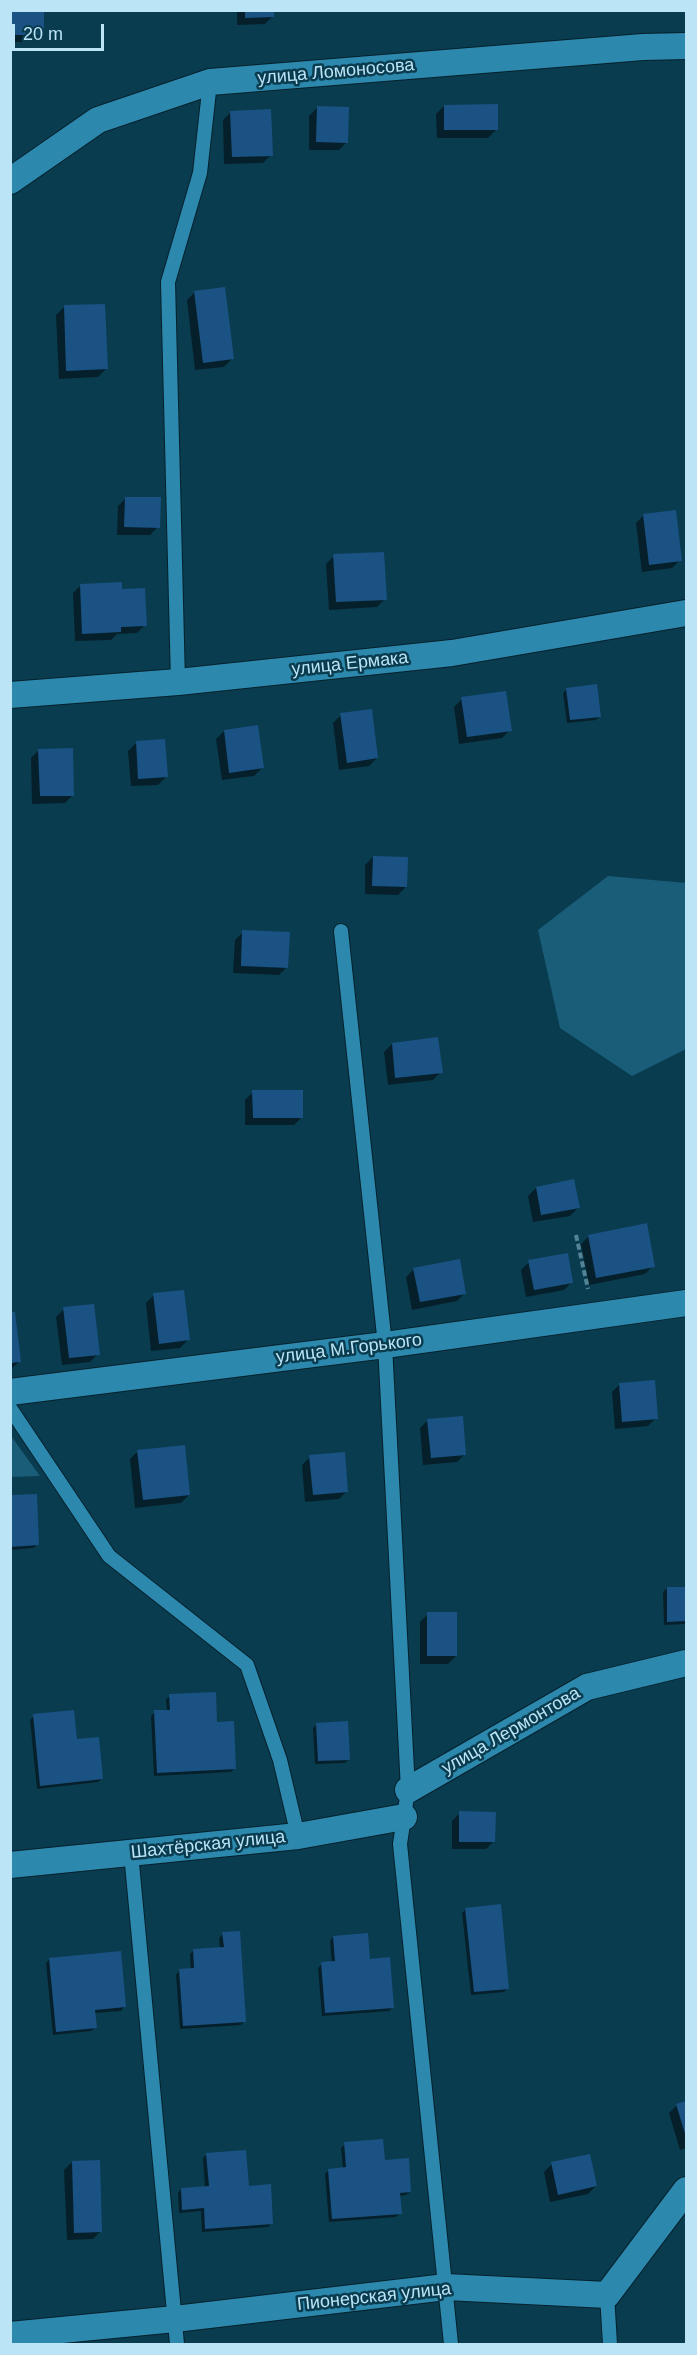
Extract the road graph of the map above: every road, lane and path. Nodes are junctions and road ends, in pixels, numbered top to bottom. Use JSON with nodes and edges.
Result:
{"nodes":[{"id":1,"x":687,"y":46,"type":"edge"},
{"id":2,"x":210,"y":82,"type":"junction"},
{"id":3,"x":10,"y":181,"type":"edge"},
{"id":4,"x":687,"y":613,"type":"edge"},
{"id":5,"x":178,"y":682,"type":"junction"},
{"id":6,"x":10,"y":695,"type":"edge"},
{"id":7,"x":341,"y":932,"type":"dead end"},
{"id":8,"x":576,"y":1235,"type":"dead end"},
{"id":9,"x":687,"y":1303,"type":"edge"},
{"id":10,"x":594,"y":1316,"type":"junction"},
{"id":11,"x":385,"y":1345,"type":"junction"},
{"id":12,"x":10,"y":1392,"type":"edge"},
{"id":13,"x":10,"y":1408,"type":"edge"},
{"id":14,"x":687,"y":1663,"type":"edge"},
{"id":15,"x":408,"y":1790,"type":"junction"},
{"id":16,"x":404,"y":1816,"type":"junction"},
{"id":17,"x":298,"y":1836,"type":"junction"},
{"id":18,"x":131,"y":1853,"type":"junction"},
{"id":19,"x":10,"y":1865,"type":"edge"},
{"id":20,"x":687,"y":2190,"type":"edge"},
{"id":21,"x":446,"y":2287,"type":"junction"},
{"id":22,"x":607,"y":2295,"type":"junction"},
{"id":23,"x":175,"y":2319,"type":"junction"},
{"id":24,"x":10,"y":2335,"type":"edge"},
{"id":25,"x":177,"y":2344,"type":"edge"},
{"id":26,"x":451,"y":2344,"type":"edge"},
{"id":27,"x":610,"y":2344,"type":"edge"}],
"edges":[{"from":1,"to":2,"type":"street","name":"улица Ломоносова"},
{"from":2,"to":3,"type":"street","name":"улица Ломоносова"},
{"from":2,"to":5,"type":"lane"},
{"from":4,"to":5,"type":"street","name":"улица Ермака"},
{"from":5,"to":6,"type":"street","name":"улица Ермака"},
{"from":7,"to":11,"type":"lane"},
{"from":8,"to":10,"type":"path"},
{"from":9,"to":10,"type":"street","name":"улица М.Горького"},
{"from":10,"to":11,"type":"street","name":"улица М.Горького"},
{"from":11,"to":12,"type":"street","name":"улица М.Горького"},
{"from":11,"to":15,"type":"lane"},
{"from":13,"to":17,"type":"lane"},
{"from":14,"to":15,"type":"street","name":"улица Лермонтова"},
{"from":15,"to":16,"type":"lane"},
{"from":16,"to":17,"type":"street","name":"Шахтёрская улица"},
{"from":16,"to":21,"type":"lane"},
{"from":17,"to":18,"type":"street","name":"Шахтёрская улица"},
{"from":18,"to":19,"type":"street","name":"Шахтёрская улица"},
{"from":18,"to":23,"type":"lane"},
{"from":20,"to":22,"type":"street"},
{"from":21,"to":22,"type":"street","name":"Пионерская улица"},
{"from":21,"to":23,"type":"street","name":"Пионерская улица"},
{"from":21,"to":26,"type":"lane"},
{"from":22,"to":27,"type":"lane"},
{"from":23,"to":24,"type":"street","name":"Пионерская улица"},
{"from":23,"to":25,"type":"lane"}]}
